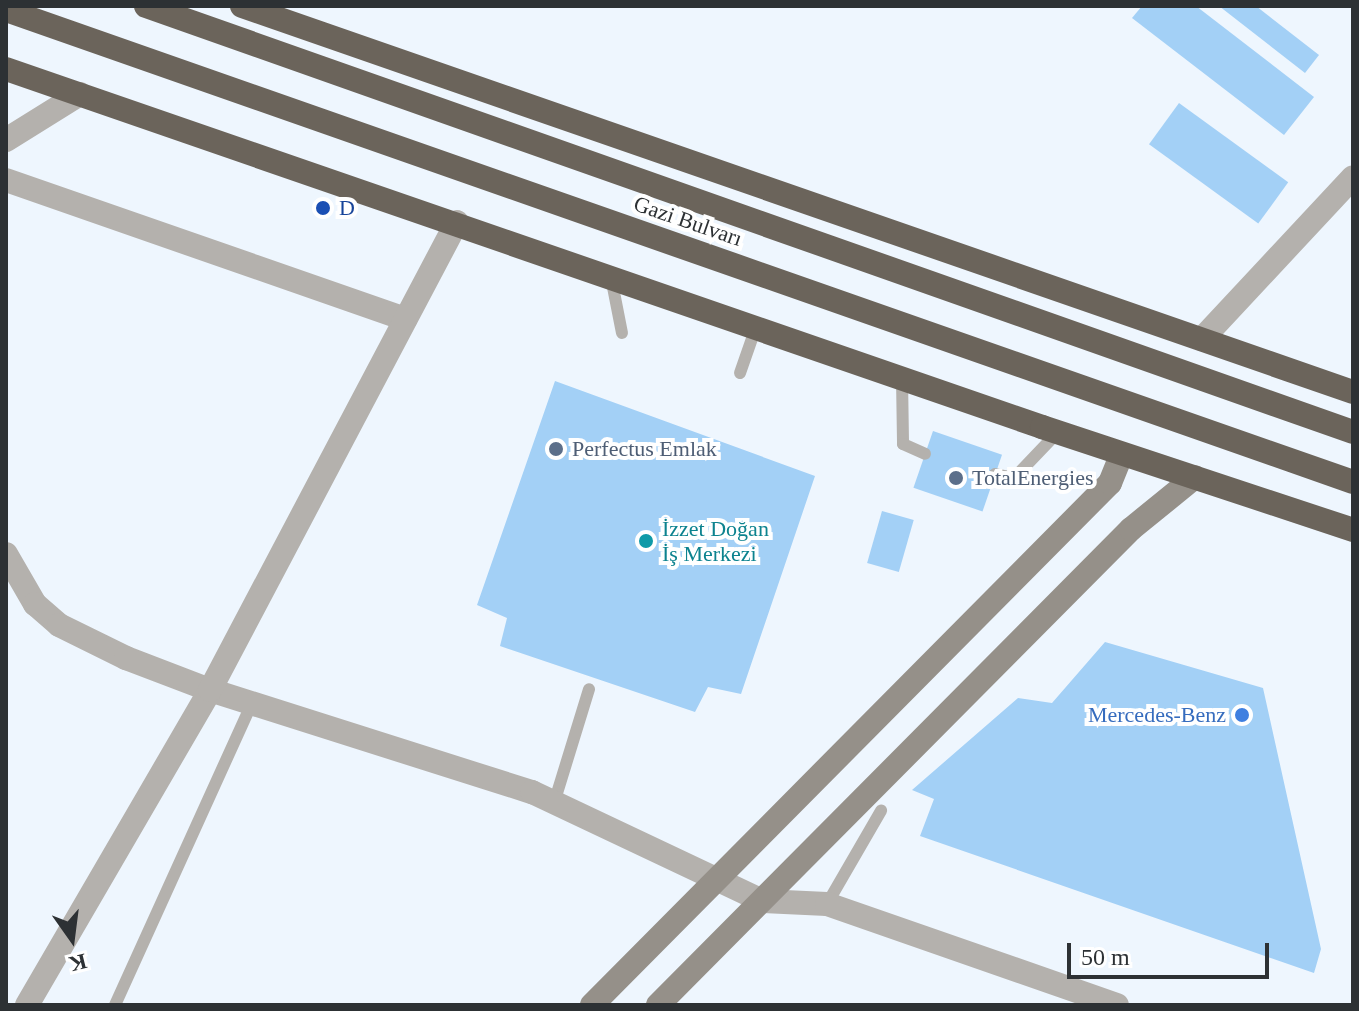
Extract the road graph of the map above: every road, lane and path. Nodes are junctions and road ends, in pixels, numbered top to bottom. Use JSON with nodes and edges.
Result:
{"nodes":[{"id":1,"x":146,"y":6,"type":"edge"},
{"id":2,"x":242,"y":6,"type":"edge"},
{"id":3,"x":6,"y":10,"type":"edge"},
{"id":4,"x":6,"y":69,"type":"edge"},
{"id":5,"x":80,"y":94,"type":"junction"},
{"id":6,"x":6,"y":140,"type":"edge"},
{"id":7,"x":1353,"y":177,"type":"edge"},
{"id":8,"x":6,"y":180,"type":"edge"},
{"id":9,"x":457,"y":222,"type":"junction"},
{"id":10,"x":611,"y":277,"type":"junction"},
{"id":11,"x":406,"y":319,"type":"junction"},
{"id":12,"x":756,"y":327,"type":"junction"},
{"id":13,"x":622,"y":333,"type":"dead end"},
{"id":14,"x":1202,"y":339,"type":"junction"},
{"id":15,"x":740,"y":373,"type":"dead end"},
{"id":16,"x":902,"y":378,"type":"junction"},
{"id":17,"x":1353,"y":392,"type":"edge"},
{"id":18,"x":1058,"y":432,"type":"junction"},
{"id":19,"x":1353,"y":432,"type":"edge"},
{"id":20,"x":925,"y":454,"type":"dead end"},
{"id":21,"x":1122,"y":454,"type":"junction"},
{"id":22,"x":995,"y":474,"type":"dead end"},
{"id":23,"x":1195,"y":477,"type":"junction"},
{"id":24,"x":1353,"y":482,"type":"edge"},
{"id":25,"x":1353,"y":530,"type":"edge"},
{"id":26,"x":10,"y":571,"type":"edge"},
{"id":27,"x":589,"y":689,"type":"dead end"},
{"id":28,"x":210,"y":690,"type":"junction"},
{"id":29,"x":252,"y":703,"type":"junction"},
{"id":30,"x":554,"y":803,"type":"junction"},
{"id":31,"x":881,"y":811,"type":"dead end"},
{"id":32,"x":713,"y":880,"type":"junction"},
{"id":33,"x":763,"y":901,"type":"junction"},
{"id":34,"x":827,"y":904,"type":"junction"},
{"id":35,"x":27,"y":1005,"type":"edge"},
{"id":36,"x":115,"y":1005,"type":"edge"},
{"id":37,"x":592,"y":1005,"type":"edge"},
{"id":38,"x":658,"y":1005,"type":"edge"},
{"id":39,"x":1117,"y":1005,"type":"edge"}],
"edges":[{"from":1,"to":19,"type":"highway","name":"Gazi Bulvarı"},
{"from":2,"to":14,"type":"highway"},
{"from":3,"to":24,"type":"highway","name":"Gazi Bulvarı"},
{"from":4,"to":5,"type":"highway"},
{"from":5,"to":6,"type":"street"},
{"from":5,"to":9,"type":"highway"},
{"from":7,"to":14,"type":"street"},
{"from":8,"to":11,"type":"street"},
{"from":9,"to":10,"type":"highway"},
{"from":9,"to":11,"type":"street"},
{"from":10,"to":12,"type":"highway"},
{"from":10,"to":13,"type":"lane"},
{"from":11,"to":28,"type":"street"},
{"from":12,"to":15,"type":"lane"},
{"from":12,"to":16,"type":"highway"},
{"from":14,"to":17,"type":"highway"},
{"from":16,"to":18,"type":"highway"},
{"from":16,"to":20,"type":"lane"},
{"from":18,"to":21,"type":"highway"},
{"from":18,"to":22,"type":"lane"},
{"from":21,"to":23,"type":"highway"},
{"from":21,"to":32,"type":"street"},
{"from":23,"to":25,"type":"highway"},
{"from":23,"to":33,"type":"street"},
{"from":26,"to":28,"type":"street"},
{"from":27,"to":30,"type":"lane"},
{"from":28,"to":29,"type":"street"},
{"from":28,"to":35,"type":"street"},
{"from":29,"to":30,"type":"street"},
{"from":29,"to":36,"type":"lane"},
{"from":30,"to":32,"type":"street"},
{"from":31,"to":34,"type":"lane"},
{"from":32,"to":33,"type":"street"},
{"from":32,"to":37,"type":"street"},
{"from":33,"to":34,"type":"street"},
{"from":33,"to":38,"type":"street"},
{"from":34,"to":39,"type":"street"}]}
